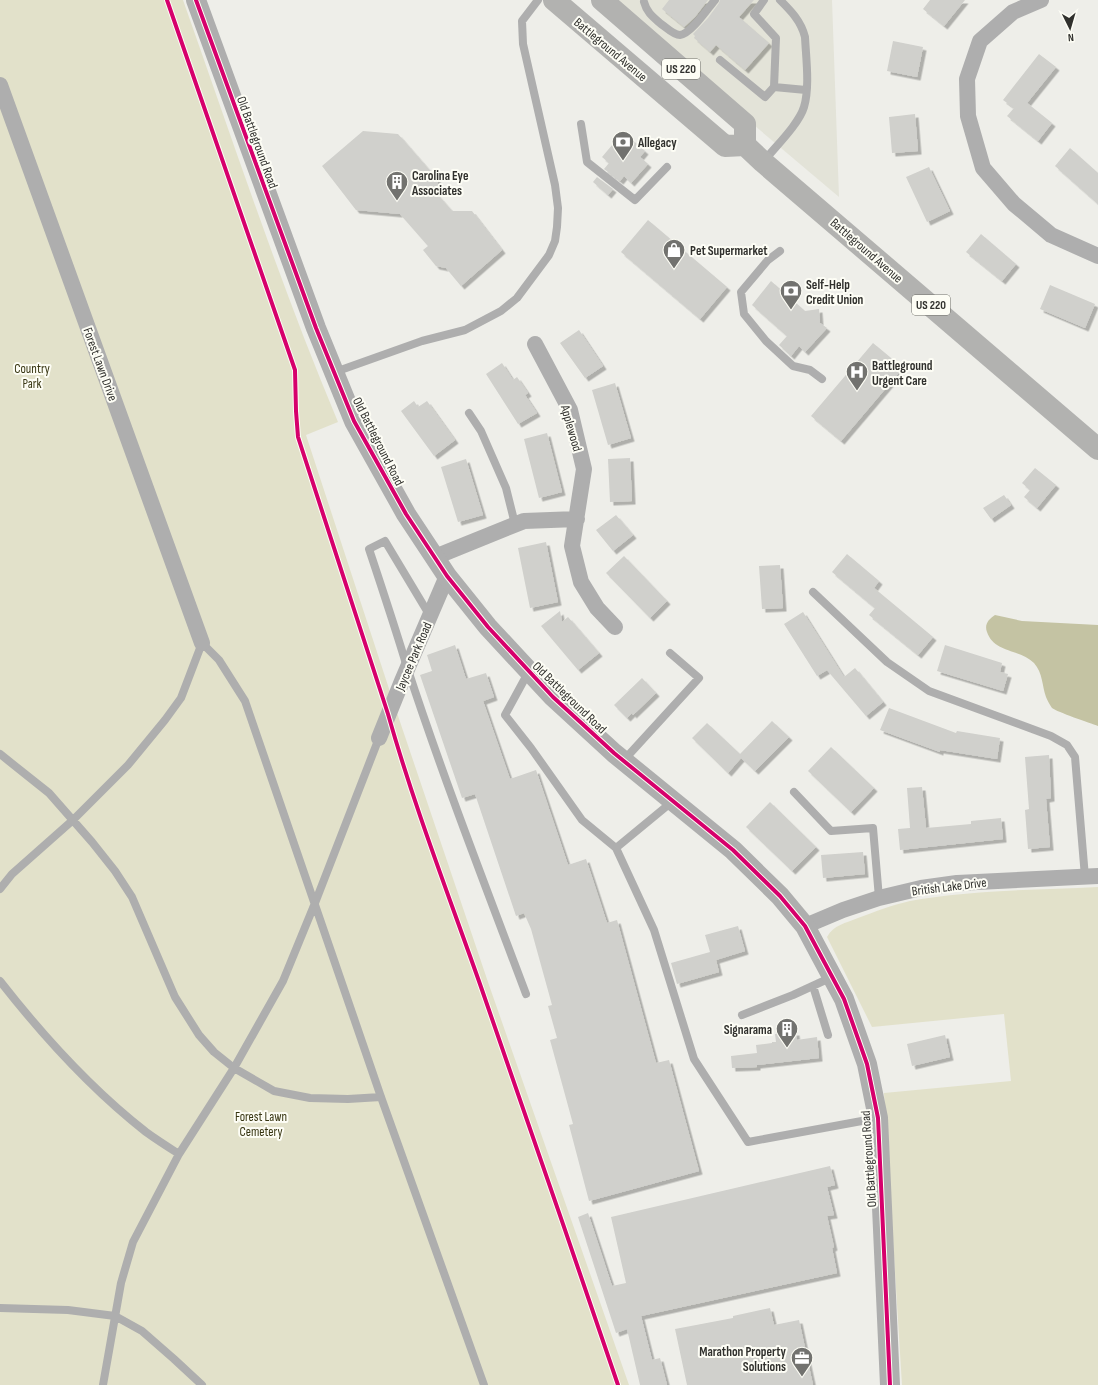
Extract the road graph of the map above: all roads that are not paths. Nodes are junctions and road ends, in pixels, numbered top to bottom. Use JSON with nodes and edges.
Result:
{"nodes":[{"id":1,"x":196,"y":0,"type":"edge"},
{"id":2,"x":538,"y":0,"type":"edge"},
{"id":3,"x":554,"y":0,"type":"edge"},
{"id":4,"x":602,"y":0,"type":"edge"},
{"id":5,"x":715,"y":0,"type":"edge"},
{"id":6,"x":764,"y":0,"type":"edge"},
{"id":7,"x":780,"y":0,"type":"edge"},
{"id":8,"x":1040,"y":0,"type":"edge"},
{"id":9,"x":644,"y":1,"type":"edge"},
{"id":10,"x":720,"y":60,"type":"dead end"},
{"id":11,"x":0,"y":85,"type":"edge"},
{"id":12,"x":774,"y":87,"type":"junction"},
{"id":13,"x":806,"y":90,"type":"junction"},
{"id":14,"x":581,"y":124,"type":"dead end"},
{"id":15,"x":745,"y":145,"type":"junction"},
{"id":16,"x":763,"y":162,"type":"junction"},
{"id":17,"x":667,"y":167,"type":"dead end"},
{"id":18,"x":780,"y":251,"type":"dead end"},
{"id":19,"x":1098,"y":256,"type":"edge"},
{"id":20,"x":535,"y":344,"type":"dead end"},
{"id":21,"x":334,"y":372,"type":"junction"},
{"id":22,"x":822,"y":379,"type":"dead end"},
{"id":23,"x":469,"y":413,"type":"dead end"},
{"id":24,"x":1098,"y":449,"type":"edge"},
{"id":25,"x":577,"y":518,"type":"junction"},
{"id":26,"x":515,"y":524,"type":"junction"},
{"id":27,"x":435,"y":557,"type":"junction"},
{"id":28,"x":447,"y":576,"type":"junction"},
{"id":29,"x":813,"y":592,"type":"dead end"},
{"id":30,"x":430,"y":616,"type":"junction"},
{"id":31,"x":615,"y":627,"type":"dead end"},
{"id":32,"x":202,"y":643,"type":"junction"},
{"id":33,"x":670,"y":653,"type":"dead end"},
{"id":34,"x":408,"y":667,"type":"junction"},
{"id":35,"x":529,"y":671,"type":"junction"},
{"id":36,"x":379,"y":738,"type":"joint"},
{"id":37,"x":0,"y":754,"type":"edge"},
{"id":38,"x":623,"y":761,"type":"junction"},
{"id":39,"x":794,"y":792,"type":"dead end"},
{"id":40,"x":673,"y":801,"type":"junction"},
{"id":41,"x":73,"y":820,"type":"junction"},
{"id":42,"x":616,"y":848,"type":"junction"},
{"id":43,"x":1091,"y":876,"type":"edge"},
{"id":44,"x":0,"y":889,"type":"edge"},
{"id":45,"x":879,"y":898,"type":"junction"},
{"id":46,"x":315,"y":903,"type":"junction"},
{"id":47,"x":805,"y":926,"type":"junction"},
{"id":48,"x":832,"y":977,"type":"junction"},
{"id":49,"x":0,"y":981,"type":"edge"},
{"id":50,"x":813,"y":986,"type":"junction"},
{"id":51,"x":526,"y":994,"type":"dead end"},
{"id":52,"x":742,"y":1014,"type":"dead end"},
{"id":53,"x":828,"y":1035,"type":"dead end"},
{"id":54,"x":234,"y":1068,"type":"junction"},
{"id":55,"x":381,"y":1097,"type":"junction"},
{"id":56,"x":878,"y":1118,"type":"junction"},
{"id":57,"x":180,"y":1154,"type":"junction"},
{"id":58,"x":0,"y":1308,"type":"edge"},
{"id":59,"x":115,"y":1316,"type":"junction"},
{"id":60,"x":103,"y":1385,"type":"edge"},
{"id":61,"x":202,"y":1385,"type":"edge"},
{"id":62,"x":484,"y":1385,"type":"edge"},
{"id":63,"x":890,"y":1385,"type":"edge"}],
"edges":[{"from":1,"to":21,"type":"street","name":"Old Battleground Road"},
{"from":2,"to":21,"type":"lane"},
{"from":3,"to":15,"type":"main road","name":"Battleground Avenue","number":"US 220"},
{"from":4,"to":15,"type":"main road","number":"US 220"},
{"from":5,"to":9,"type":"lane"},
{"from":6,"to":12,"type":"lane"},
{"from":7,"to":13,"type":"lane"},
{"from":8,"to":19,"type":"street"},
{"from":10,"to":12,"type":"lane"},
{"from":11,"to":32,"type":"street","name":"Forest Lawn Drive"},
{"from":12,"to":13,"type":"lane"},
{"from":13,"to":16,"type":"lane"},
{"from":14,"to":17,"type":"lane"},
{"from":15,"to":16,"type":"main road","name":"Battleground Avenue","number":"US 220"},
{"from":16,"to":24,"type":"main road","name":"Battleground Avenue","number":"US 220"},
{"from":18,"to":22,"type":"lane"},
{"from":20,"to":25,"type":"street","name":"Applewood"},
{"from":21,"to":27,"type":"street","name":"Old Battleground Road"},
{"from":23,"to":26,"type":"lane"},
{"from":25,"to":26,"type":"street"},
{"from":25,"to":31,"type":"street","name":"Applewood"},
{"from":26,"to":27,"type":"street"},
{"from":27,"to":28,"type":"street","name":"Old Battleground Road"},
{"from":28,"to":30,"type":"street","name":"Jaycee Park Road"},
{"from":28,"to":35,"type":"street","name":"Old Battleground Road"},
{"from":29,"to":43,"type":"lane"},
{"from":30,"to":34,"type":"street","name":"Jaycee Park Road"},
{"from":30,"to":34,"type":"lane"},
{"from":32,"to":41,"type":"lane"},
{"from":32,"to":46,"type":"lane"},
{"from":33,"to":38,"type":"lane"},
{"from":34,"to":36,"type":"street","name":"Jaycee Park Road"},
{"from":34,"to":51,"type":"lane"},
{"from":35,"to":38,"type":"street","name":"Old Battleground Road"},
{"from":35,"to":42,"type":"lane"},
{"from":36,"to":46,"type":"lane"},
{"from":37,"to":41,"type":"lane"},
{"from":38,"to":40,"type":"street","name":"Old Battleground Road"},
{"from":39,"to":45,"type":"lane"},
{"from":40,"to":42,"type":"lane"},
{"from":40,"to":47,"type":"street","name":"Old Battleground Road"},
{"from":41,"to":44,"type":"lane"},
{"from":41,"to":54,"type":"lane"},
{"from":42,"to":56,"type":"lane"},
{"from":43,"to":45,"type":"street","name":"British Lake Drive"},
{"from":45,"to":47,"type":"street","name":"British Lake Drive"},
{"from":46,"to":54,"type":"lane"},
{"from":46,"to":55,"type":"lane"},
{"from":47,"to":48,"type":"street","name":"Old Battleground Road"},
{"from":48,"to":50,"type":"lane"},
{"from":48,"to":56,"type":"street","name":"Old Battleground Road"},
{"from":49,"to":57,"type":"lane"},
{"from":50,"to":52,"type":"lane"},
{"from":50,"to":53,"type":"lane"},
{"from":54,"to":55,"type":"lane"},
{"from":54,"to":57,"type":"lane"},
{"from":55,"to":62,"type":"lane"},
{"from":56,"to":63,"type":"street","name":"Old Battleground Road"},
{"from":57,"to":59,"type":"lane"},
{"from":58,"to":59,"type":"lane"},
{"from":59,"to":60,"type":"lane"},
{"from":59,"to":61,"type":"lane"}]}
